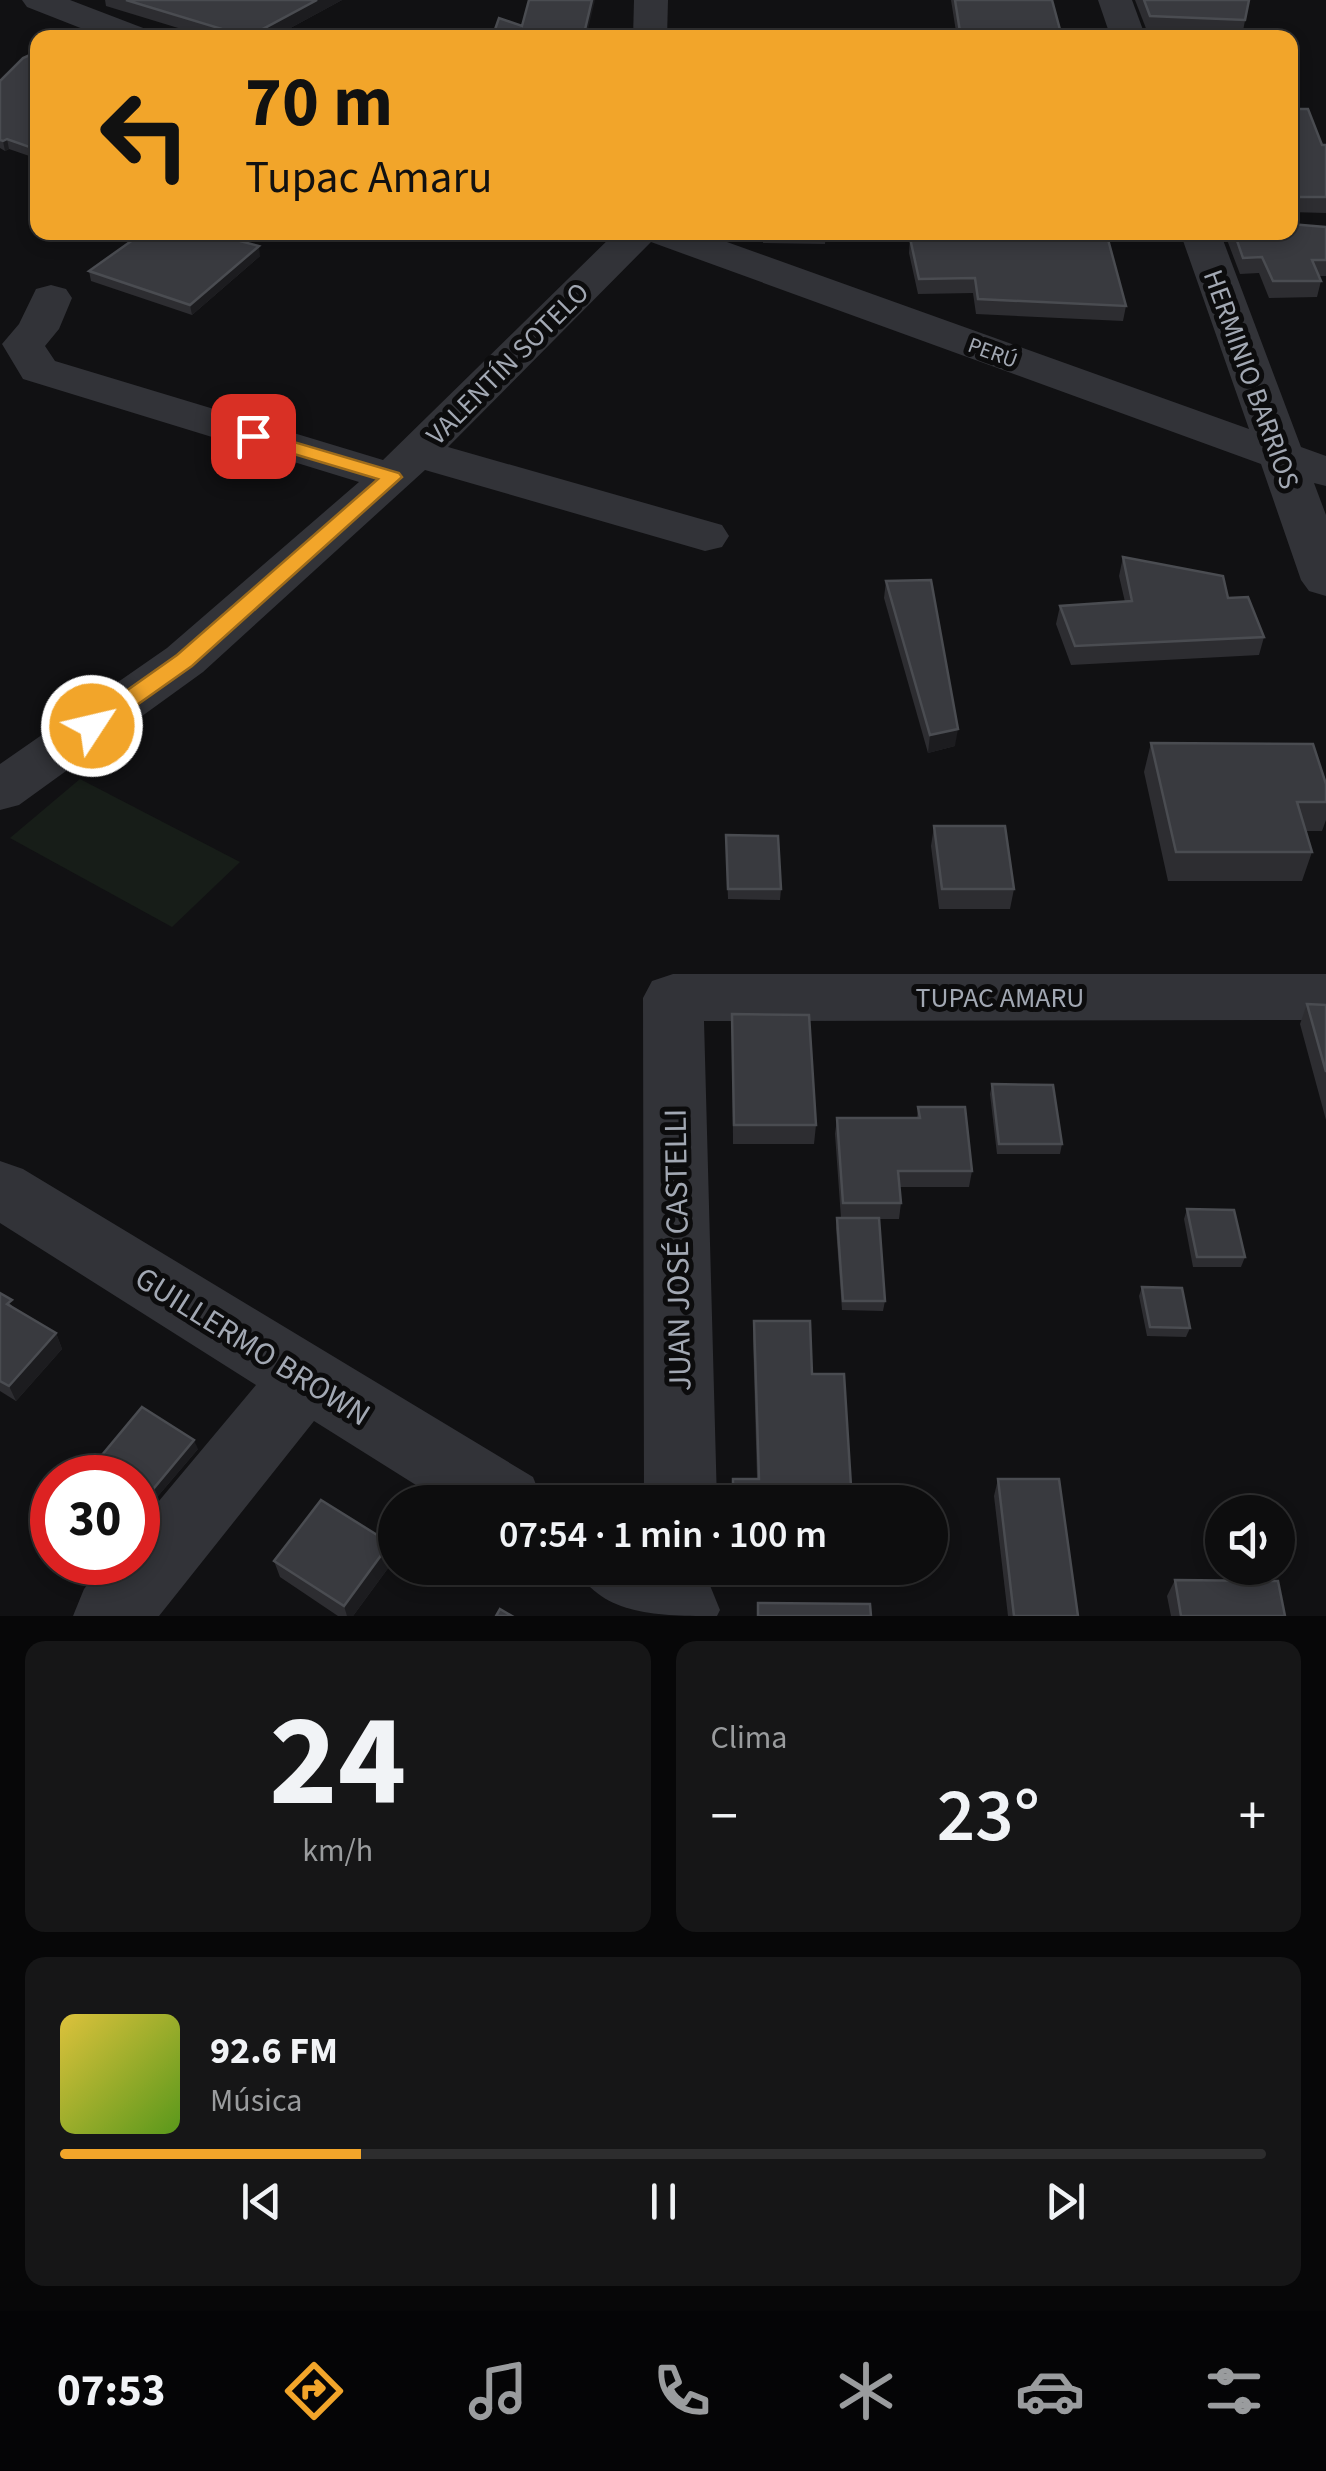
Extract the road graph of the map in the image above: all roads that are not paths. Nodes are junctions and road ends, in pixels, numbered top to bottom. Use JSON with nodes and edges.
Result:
{"nodes":[{"id":1,"x":39,"y":0,"type":"edge"},
{"id":2,"x":650,"y":0,"type":"edge"},
{"id":3,"x":1115,"y":0,"type":"edge"},
{"id":4,"x":118,"y":30,"type":"edge"},
{"id":5,"x":650,"y":30,"type":"edge"},
{"id":6,"x":1126,"y":30,"type":"edge"},
{"id":7,"x":631,"y":240,"type":"edge"},
{"id":8,"x":682,"y":240,"type":"edge"},
{"id":9,"x":1203,"y":240,"type":"edge"},
{"id":10,"x":51,"y":298,"type":"dead end"},
{"id":11,"x":1278,"y":455,"type":"junction"},
{"id":12,"x":404,"y":465,"type":"junction"},
{"id":13,"x":1326,"y":472,"type":"edge"},
{"id":14,"x":705,"y":536,"type":"dead end"},
{"id":15,"x":1326,"y":580,"type":"edge"},
{"id":16,"x":0,"y":791,"type":"edge"},
{"id":17,"x":1326,"y":997,"type":"edge"},
{"id":18,"x":673,"y":998,"type":"joint"},
{"id":19,"x":0,"y":1190,"type":"edge"},
{"id":20,"x":306,"y":1378,"type":"junction"},
{"id":21,"x":479,"y":1485,"type":"edge"},
{"id":22,"x":680,"y":1485,"type":"edge"},
{"id":23,"x":652,"y":1585,"type":"edge"},
{"id":24,"x":682,"y":1598,"type":"edge"},
{"id":25,"x":110,"y":1616,"type":"edge"}],
"edges":[{"from":1,"to":4,"type":"street"},
{"from":2,"to":5,"type":"street"},
{"from":3,"to":6,"type":"street"},
{"from":7,"to":12,"type":"street","name":"VALENTÍN SOTELO"},
{"from":8,"to":11,"type":"street","name":"PERÚ"},
{"from":9,"to":11,"type":"street","name":"HERMINIO BARRIOS"},
{"from":10,"to":12,"type":"street"},
{"from":11,"to":13,"type":"street","name":"PERÚ"},
{"from":11,"to":15,"type":"street","name":"HERMINIO BARRIOS"},
{"from":12,"to":14,"type":"street"},
{"from":12,"to":16,"type":"street","name":"VALENTÍN SOTELO"},
{"from":17,"to":18,"type":"street","name":"TUPAC AMARU"},
{"from":18,"to":22,"type":"street","name":"JUAN JOSÉ CASTELLI"},
{"from":19,"to":20,"type":"street","name":"GUILLERMO BROWN"},
{"from":20,"to":21,"type":"street","name":"GUILLERMO BROWN"},
{"from":20,"to":25,"type":"street"},
{"from":23,"to":24,"type":"street"}]}
